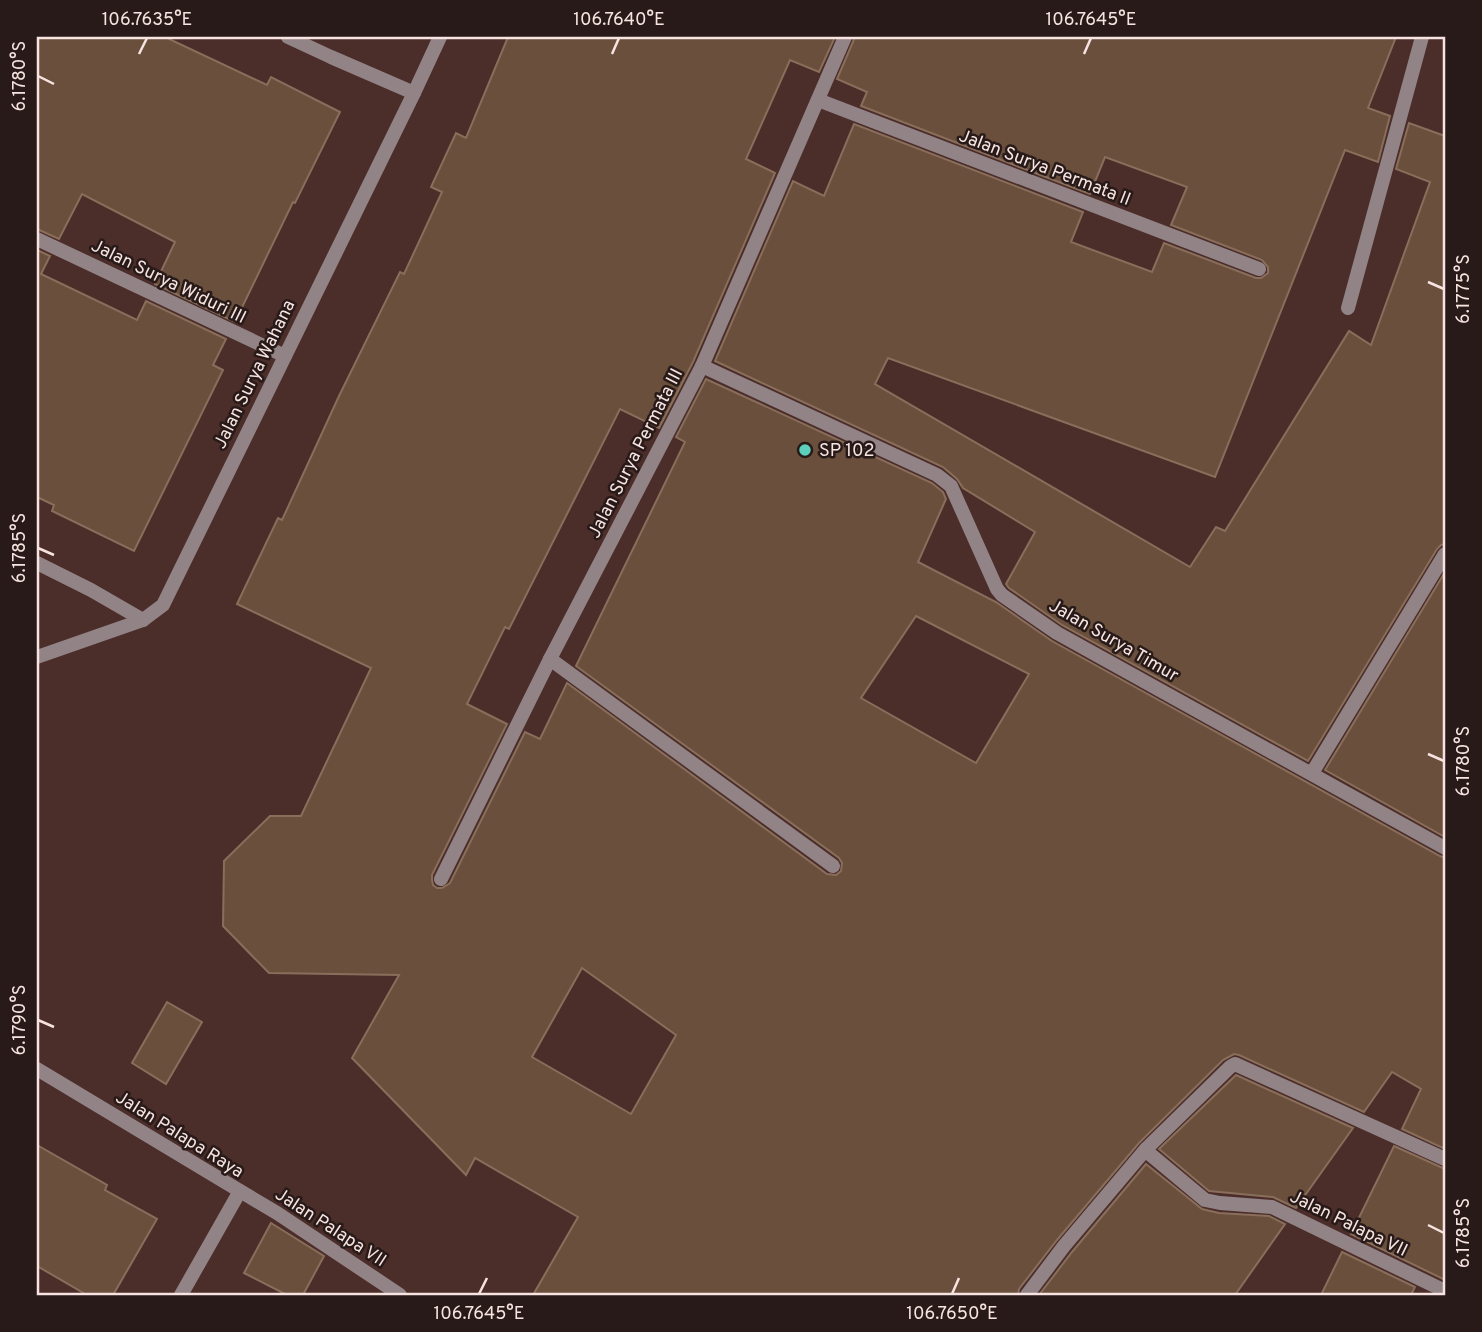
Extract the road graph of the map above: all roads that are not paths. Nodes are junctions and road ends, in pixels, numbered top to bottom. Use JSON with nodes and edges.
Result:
{"nodes":[{"id":1,"x":288,"y":37,"type":"edge"},
{"id":2,"x":440,"y":37,"type":"edge"},
{"id":3,"x":845,"y":37,"type":"edge"},
{"id":4,"x":1422,"y":37,"type":"edge"},
{"id":5,"x":414,"y":93,"type":"junction"},
{"id":6,"x":818,"y":100,"type":"junction"},
{"id":7,"x":37,"y":239,"type":"edge"},
{"id":8,"x":1259,"y":269,"type":"dead end"},
{"id":9,"x":1348,"y":308,"type":"dead end"},
{"id":10,"x":285,"y":356,"type":"junction"},
{"id":11,"x":702,"y":366,"type":"junction"},
{"id":12,"x":1445,"y":554,"type":"edge"},
{"id":13,"x":37,"y":563,"type":"edge"},
{"id":14,"x":143,"y":620,"type":"junction"},
{"id":15,"x":37,"y":657,"type":"edge"},
{"id":16,"x":550,"y":659,"type":"junction"},
{"id":17,"x":1312,"y":774,"type":"junction"},
{"id":18,"x":1445,"y":848,"type":"edge"},
{"id":19,"x":833,"y":866,"type":"dead end"},
{"id":20,"x":442,"y":879,"type":"dead end"},
{"id":21,"x":37,"y":1069,"type":"edge"},
{"id":22,"x":1146,"y":1149,"type":"junction"},
{"id":23,"x":1445,"y":1159,"type":"edge"},
{"id":24,"x":240,"y":1191,"type":"junction"},
{"id":25,"x":1445,"y":1292,"type":"edge"},
{"id":26,"x":181,"y":1295,"type":"edge"},
{"id":27,"x":400,"y":1295,"type":"edge"},
{"id":28,"x":1027,"y":1295,"type":"edge"}],
"edges":[{"from":1,"to":5,"type":"street"},
{"from":2,"to":5,"type":"street","name":"Jalan Surya Wahana"},
{"from":3,"to":6,"type":"street","name":"Jalan Surya Permata III"},
{"from":4,"to":9,"type":"street"},
{"from":5,"to":10,"type":"street","name":"Jalan Surya Wahana"},
{"from":6,"to":8,"type":"street","name":"Jalan Surya Permata II"},
{"from":6,"to":11,"type":"street","name":"Jalan Surya Permata III"},
{"from":7,"to":10,"type":"street","name":"Jalan Surya Widuri III"},
{"from":10,"to":14,"type":"street","name":"Jalan Surya Wahana"},
{"from":11,"to":16,"type":"street","name":"Jalan Surya Permata III"},
{"from":11,"to":17,"type":"street","name":"Jalan Surya Timur"},
{"from":12,"to":17,"type":"street"},
{"from":13,"to":14,"type":"street"},
{"from":14,"to":15,"type":"street","name":"Jalan Surya Wahana"},
{"from":16,"to":19,"type":"street"},
{"from":16,"to":20,"type":"street","name":"Jalan Surya Permata III"},
{"from":17,"to":18,"type":"street","name":"Jalan Surya Timur"},
{"from":21,"to":24,"type":"street","name":"Jalan Palapa Raya"},
{"from":22,"to":23,"type":"street"},
{"from":22,"to":25,"type":"street","name":"Jalan Palapa VII"},
{"from":22,"to":28,"type":"street"},
{"from":24,"to":26,"type":"street","name":"Jalan Palapa Raya"},
{"from":24,"to":27,"type":"street","name":"Jalan Palapa VII"}]}
